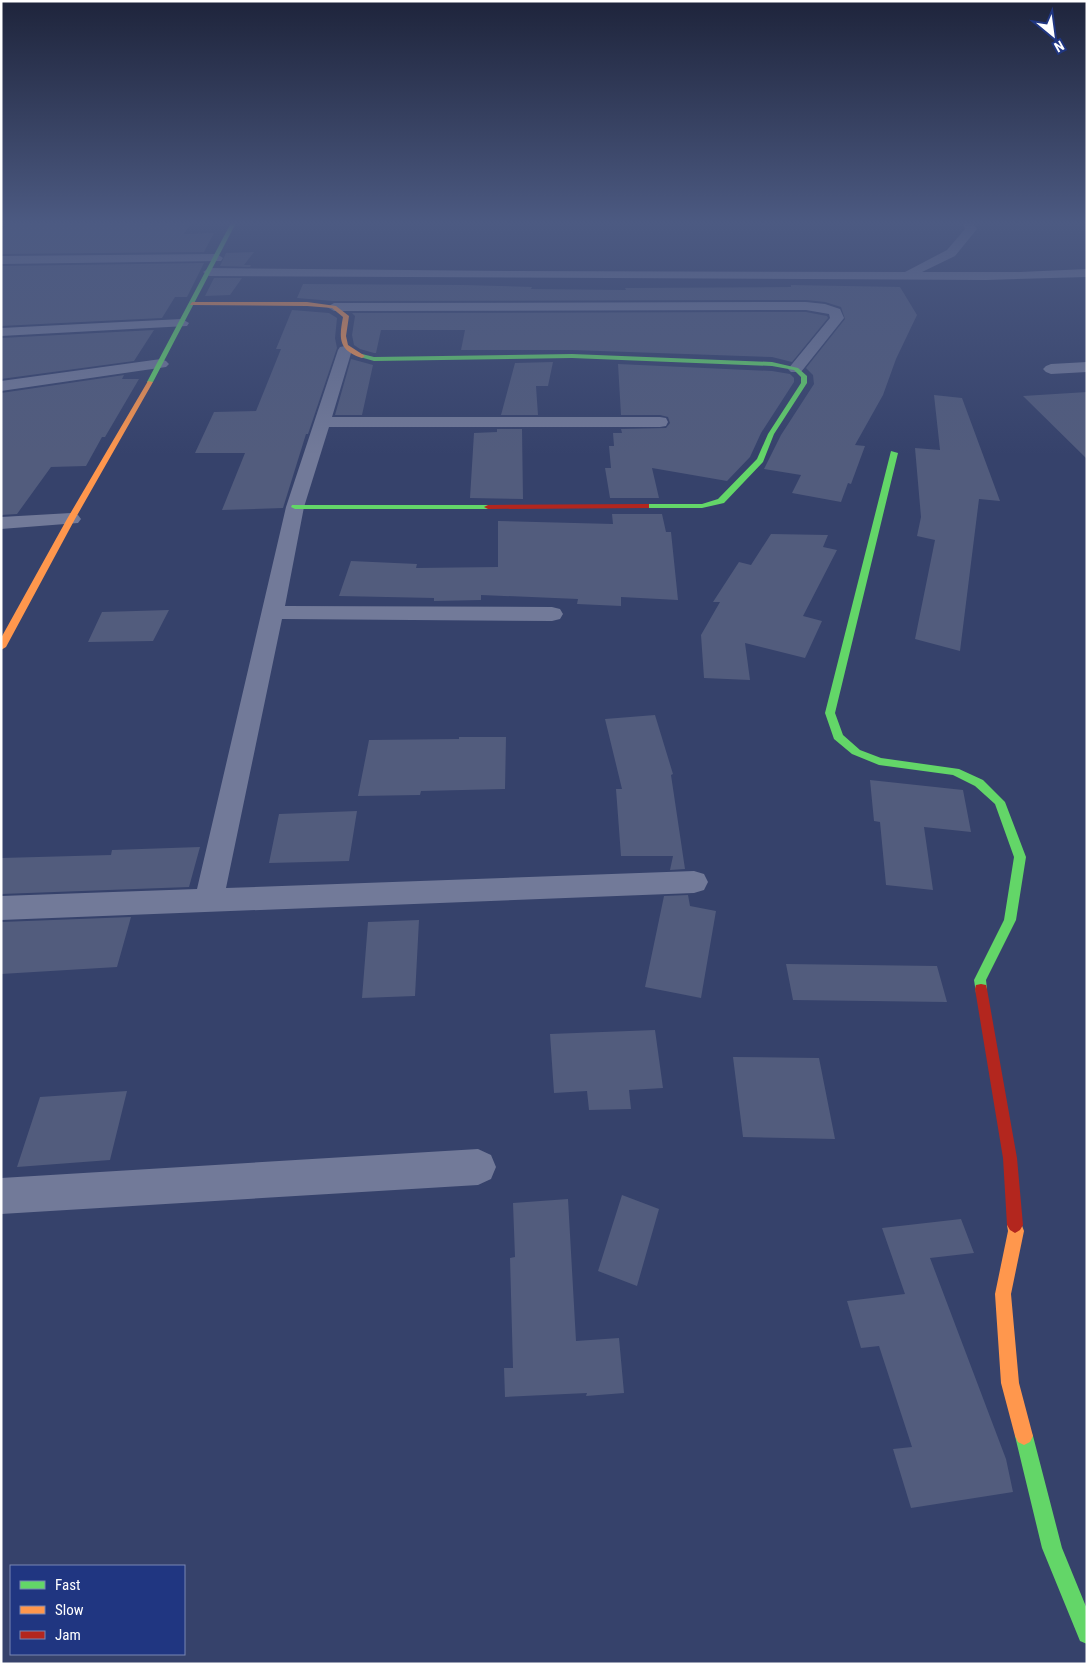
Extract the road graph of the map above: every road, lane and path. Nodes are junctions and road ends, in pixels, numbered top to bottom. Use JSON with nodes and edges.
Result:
{"nodes":[{"id":1,"x":195,"y":299,"type":"edge"},
{"id":2,"x":192,"y":304,"type":"junction"},
{"id":3,"x":334,"y":307,"type":"junction"},
{"id":4,"x":182,"y":323,"type":"junction"},
{"id":5,"x":1,"y":332,"type":"edge"},
{"id":6,"x":345,"y":350,"type":"junction"},
{"id":7,"x":160,"y":364,"type":"junction"},
{"id":8,"x":1087,"y":367,"type":"edge"},
{"id":9,"x":1051,"y":369,"type":"dead end"},
{"id":10,"x":796,"y":370,"type":"junction"},
{"id":11,"x":1,"y":386,"type":"edge"},
{"id":12,"x":322,"y":422,"type":"junction"},
{"id":13,"x":660,"y":422,"type":"dead end"},
{"id":14,"x":894,"y":453,"type":"dead end"},
{"id":15,"x":295,"y":507,"type":"junction"},
{"id":16,"x":71,"y":519,"type":"junction"},
{"id":17,"x":1,"y":523,"type":"edge"},
{"id":18,"x":273,"y":612,"type":"junction"},
{"id":19,"x":552,"y":614,"type":"dead end"},
{"id":20,"x":10,"y":617,"type":"edge"},
{"id":21,"x":1,"y":647,"type":"edge"},
{"id":22,"x":694,"y":882,"type":"dead end"},
{"id":23,"x":209,"y":900,"type":"junction"},
{"id":24,"x":1,"y":908,"type":"edge"},
{"id":25,"x":478,"y":1168,"type":"dead end"},
{"id":26,"x":1,"y":1196,"type":"edge"},
{"id":27,"x":1087,"y":1634,"type":"edge"}],
"edges":[{"from":1,"to":2,"type":"street"},
{"from":2,"to":3,"type":"street"},
{"from":2,"to":4,"type":"street"},
{"from":3,"to":6,"type":"street"},
{"from":3,"to":10,"type":"street"},
{"from":4,"to":5,"type":"street"},
{"from":4,"to":7,"type":"street"},
{"from":6,"to":10,"type":"street"},
{"from":6,"to":12,"type":"street"},
{"from":7,"to":11,"type":"street"},
{"from":7,"to":16,"type":"street"},
{"from":8,"to":9,"type":"street"},
{"from":10,"to":15,"type":"street"},
{"from":12,"to":13,"type":"street"},
{"from":12,"to":15,"type":"street"},
{"from":14,"to":27,"type":"street"},
{"from":15,"to":18,"type":"street"},
{"from":16,"to":17,"type":"street"},
{"from":16,"to":20,"type":"street"},
{"from":18,"to":19,"type":"street"},
{"from":18,"to":23,"type":"street"},
{"from":20,"to":21,"type":"street"},
{"from":22,"to":23,"type":"street"},
{"from":23,"to":24,"type":"street"},
{"from":25,"to":26,"type":"street"}]}
